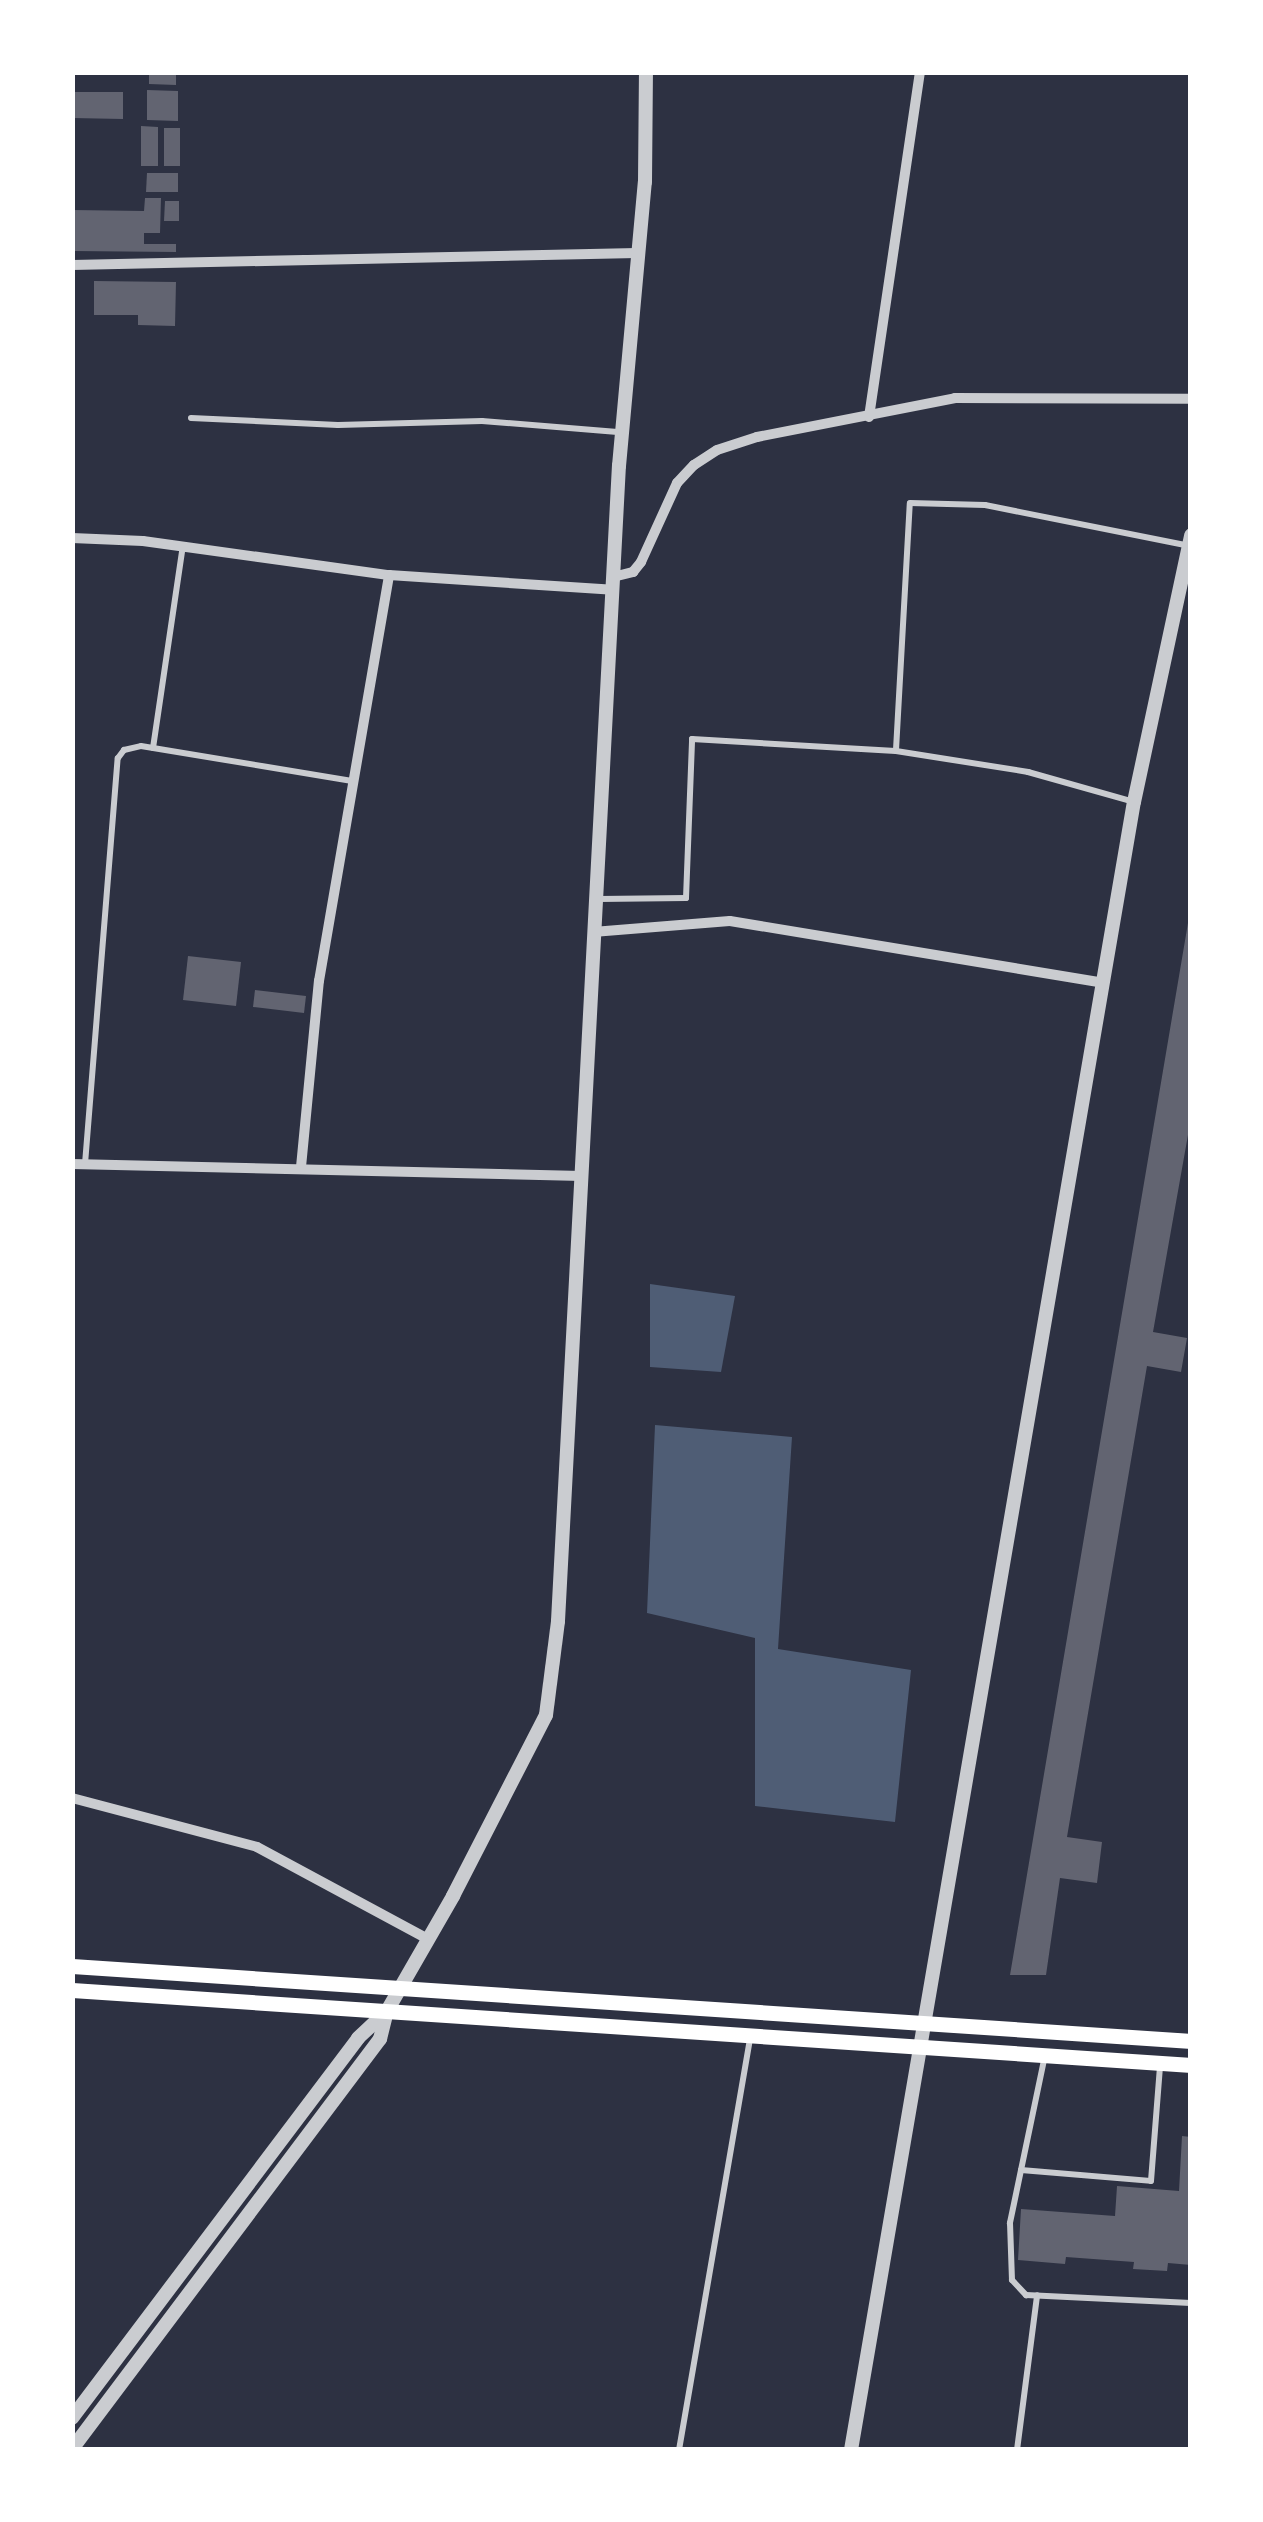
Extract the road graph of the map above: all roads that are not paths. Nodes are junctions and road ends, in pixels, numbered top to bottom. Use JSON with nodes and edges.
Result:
{"nodes":[{"id":1,"x":646,"y":72,"type":"edge"},
{"id":2,"x":920,"y":72,"type":"edge"},
{"id":3,"x":638,"y":253,"type":"junction"},
{"id":4,"x":72,"y":265,"type":"edge"},
{"id":5,"x":1191,"y":399,"type":"edge"},
{"id":6,"x":869,"y":417,"type":"junction"},
{"id":7,"x":191,"y":418,"type":"dead end"},
{"id":8,"x":622,"y":433,"type":"junction"},
{"id":9,"x":72,"y":538,"type":"edge"},
{"id":10,"x":1190,"y":541,"type":"edge"},
{"id":11,"x":183,"y":546,"type":"junction"},
{"id":12,"x":389,"y":575,"type":"junction"},
{"id":13,"x":613,"y":584,"type":"junction"},
{"id":14,"x":152,"y":748,"type":"junction"},
{"id":15,"x":896,"y":752,"type":"junction"},
{"id":16,"x":352,"y":781,"type":"junction"},
{"id":17,"x":1133,"y":802,"type":"junction"},
{"id":18,"x":595,"y":899,"type":"junction"},
{"id":19,"x":593,"y":932,"type":"junction"},
{"id":20,"x":1103,"y":982,"type":"junction"},
{"id":21,"x":78,"y":1164,"type":"edge"},
{"id":22,"x":301,"y":1167,"type":"junction"},
{"id":23,"x":582,"y":1176,"type":"junction"},
{"id":24,"x":72,"y":1798,"type":"edge"},
{"id":25,"x":428,"y":1939,"type":"junction"},
{"id":26,"x":72,"y":1966,"type":"edge"},
{"id":27,"x":400,"y":1988,"type":"junction"},
{"id":28,"x":72,"y":1990,"type":"edge"},
{"id":29,"x":387,"y":2011,"type":"junction"},
{"id":30,"x":926,"y":2022,"type":"junction"},
{"id":31,"x":751,"y":2034,"type":"junction"},
{"id":32,"x":1191,"y":2041,"type":"edge"},
{"id":33,"x":922,"y":2047,"type":"junction"},
{"id":34,"x":1045,"y":2056,"type":"junction"},
{"id":35,"x":1160,"y":2063,"type":"junction"},
{"id":36,"x":1191,"y":2066,"type":"edge"},
{"id":37,"x":1020,"y":2170,"type":"junction"},
{"id":38,"x":1037,"y":2295,"type":"junction"},
{"id":39,"x":1191,"y":2303,"type":"edge"},
{"id":40,"x":72,"y":2418,"type":"edge"},
{"id":41,"x":72,"y":2449,"type":"edge"},
{"id":42,"x":679,"y":2450,"type":"edge"},
{"id":43,"x":851,"y":2450,"type":"edge"},
{"id":44,"x":1017,"y":2450,"type":"edge"}],
"edges":[{"from":1,"to":3,"type":"street"},
{"from":2,"to":6,"type":"street"},
{"from":3,"to":4,"type":"street"},
{"from":3,"to":8,"type":"street"},
{"from":5,"to":6,"type":"street"},
{"from":6,"to":13,"type":"street"},
{"from":7,"to":8,"type":"lane"},
{"from":8,"to":13,"type":"street"},
{"from":9,"to":11,"type":"street"},
{"from":10,"to":15,"type":"lane"},
{"from":10,"to":17,"type":"street"},
{"from":11,"to":12,"type":"street"},
{"from":11,"to":14,"type":"lane"},
{"from":12,"to":13,"type":"street"},
{"from":12,"to":16,"type":"street"},
{"from":13,"to":18,"type":"street"},
{"from":14,"to":16,"type":"lane"},
{"from":14,"to":21,"type":"lane"},
{"from":15,"to":17,"type":"lane"},
{"from":15,"to":18,"type":"lane"},
{"from":16,"to":22,"type":"street"},
{"from":17,"to":20,"type":"street"},
{"from":18,"to":19,"type":"street"},
{"from":19,"to":20,"type":"street"},
{"from":19,"to":23,"type":"street"},
{"from":20,"to":30,"type":"street"},
{"from":21,"to":22,"type":"street"},
{"from":22,"to":23,"type":"street"},
{"from":23,"to":25,"type":"street"},
{"from":24,"to":25,"type":"street"},
{"from":25,"to":27,"type":"street"},
{"from":26,"to":27,"type":"main road"},
{"from":27,"to":29,"type":"street"},
{"from":27,"to":30,"type":"main road"},
{"from":28,"to":29,"type":"main road"},
{"from":29,"to":31,"type":"main road"},
{"from":29,"to":40,"type":"street"},
{"from":29,"to":41,"type":"street"},
{"from":30,"to":32,"type":"main road"},
{"from":30,"to":33,"type":"street"},
{"from":31,"to":33,"type":"main road"},
{"from":31,"to":42,"type":"lane"},
{"from":33,"to":34,"type":"main road"},
{"from":33,"to":43,"type":"street"},
{"from":34,"to":35,"type":"main road"},
{"from":34,"to":37,"type":"lane"},
{"from":35,"to":36,"type":"main road"},
{"from":35,"to":37,"type":"lane"},
{"from":37,"to":38,"type":"lane"},
{"from":38,"to":39,"type":"lane"},
{"from":38,"to":44,"type":"lane"}]}
